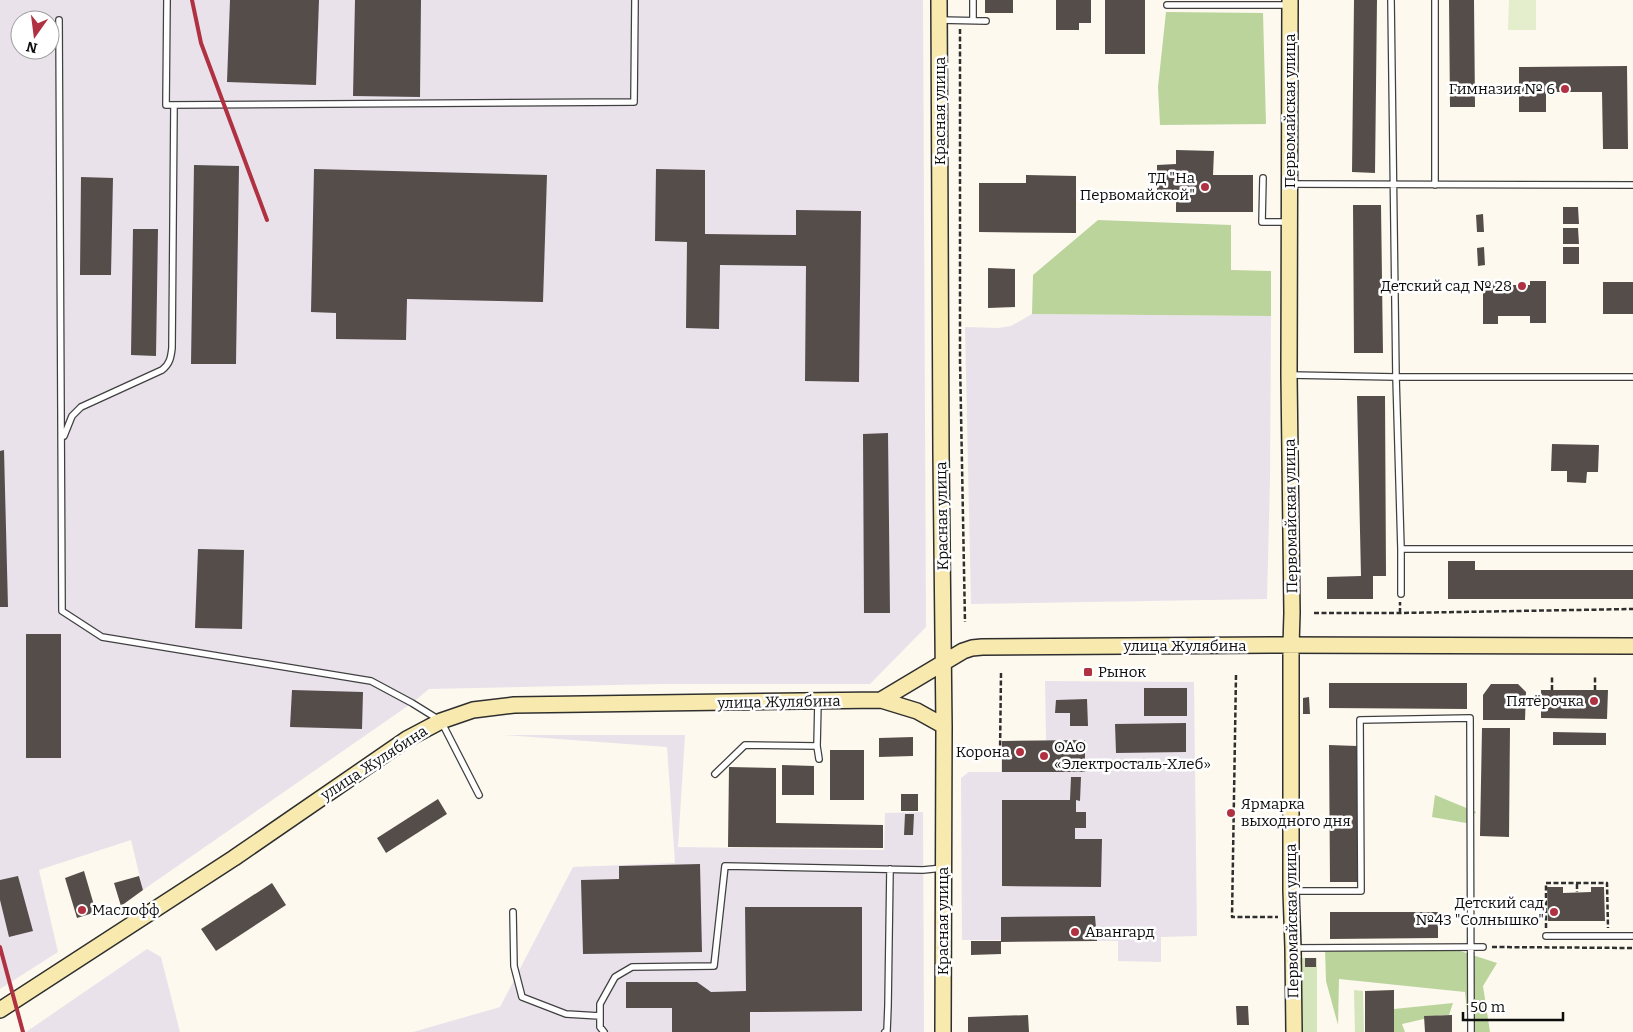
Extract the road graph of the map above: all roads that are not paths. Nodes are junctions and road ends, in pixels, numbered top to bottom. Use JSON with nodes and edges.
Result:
{"nodes":[{"id":1,"x":167,"y":0,"type":"edge"},
{"id":2,"x":635,"y":0,"type":"edge"},
{"id":3,"x":939,"y":0,"type":"edge"},
{"id":4,"x":973,"y":0,"type":"edge"},
{"id":5,"x":1391,"y":0,"type":"edge"},
{"id":6,"x":1435,"y":0,"type":"edge"},
{"id":7,"x":1290,"y":3,"type":"edge"},
{"id":8,"x":1167,"y":5,"type":"dead end"},
{"id":9,"x":939,"y":20,"type":"junction"},
{"id":10,"x":973,"y":20,"type":"junction"},
{"id":11,"x":986,"y":21,"type":"dead end"},
{"id":12,"x":59,"y":60,"type":"edge"},
{"id":13,"x":174,"y":105,"type":"junction"},
{"id":14,"x":1262,"y":178,"type":"dead end"},
{"id":15,"x":1290,"y":184,"type":"junction"},
{"id":16,"x":1394,"y":185,"type":"junction"},
{"id":17,"x":1435,"y":185,"type":"junction"},
{"id":18,"x":1633,"y":186,"type":"edge"},
{"id":19,"x":1290,"y":222,"type":"junction"},
{"id":20,"x":1289,"y":375,"type":"junction"},
{"id":21,"x":1396,"y":377,"type":"junction"},
{"id":22,"x":1633,"y":377,"type":"edge"},
{"id":23,"x":62,"y":440,"type":"junction"},
{"id":24,"x":1401,"y":549,"type":"junction"},
{"id":25,"x":1633,"y":550,"type":"edge"},
{"id":26,"x":1400,"y":594,"type":"dead end"},
{"id":27,"x":1291,"y":646,"type":"junction"},
{"id":28,"x":1633,"y":646,"type":"edge"},
{"id":29,"x":944,"y":663,"type":"junction"},
{"id":30,"x":881,"y":700,"type":"junction"},
{"id":31,"x":818,"y":702,"type":"junction"},
{"id":32,"x":441,"y":721,"type":"junction"},
{"id":33,"x":944,"y":726,"type":"junction"},
{"id":34,"x":817,"y":746,"type":"junction"},
{"id":35,"x":819,"y":759,"type":"dead end"},
{"id":36,"x":715,"y":774,"type":"dead end"},
{"id":37,"x":479,"y":795,"type":"dead end"},
{"id":38,"x":943,"y":868,"type":"junction"},
{"id":39,"x":890,"y":869,"type":"junction"},
{"id":40,"x":1291,"y":891,"type":"junction"},
{"id":41,"x":513,"y":912,"type":"dead end"},
{"id":42,"x":1546,"y":936,"type":"road end"},
{"id":43,"x":1633,"y":936,"type":"edge"},
{"id":44,"x":1470,"y":947,"type":"junction"},
{"id":45,"x":1482,"y":947,"type":"road end"},
{"id":46,"x":1294,"y":948,"type":"junction"},
{"id":47,"x":0,"y":1010,"type":"edge"},
{"id":48,"x":600,"y":1016,"type":"junction"},
{"id":49,"x":604,"y":1032,"type":"edge"},
{"id":50,"x":885,"y":1032,"type":"edge"},
{"id":51,"x":943,"y":1032,"type":"edge"},
{"id":52,"x":1294,"y":1032,"type":"edge"},
{"id":53,"x":1471,"y":1032,"type":"edge"}],
"edges":[{"from":1,"to":13,"type":"lane"},
{"from":2,"to":13,"type":"lane"},
{"from":3,"to":9,"type":"main road","name":"Красная улица"},
{"from":4,"to":10,"type":"lane"},
{"from":5,"to":16,"type":"lane"},
{"from":6,"to":17,"type":"lane"},
{"from":7,"to":8,"type":"lane"},
{"from":7,"to":15,"type":"main road","name":"Первомайская улица"},
{"from":9,"to":10,"type":"lane"},
{"from":9,"to":29,"type":"main road","name":"Красная улица"},
{"from":10,"to":11,"type":"lane"},
{"from":12,"to":23,"type":"lane"},
{"from":13,"to":23,"type":"lane"},
{"from":14,"to":19,"type":"lane"},
{"from":15,"to":16,"type":"lane"},
{"from":15,"to":19,"type":"main road","name":"Первомайская улица"},
{"from":16,"to":17,"type":"lane"},
{"from":16,"to":21,"type":"lane"},
{"from":17,"to":18,"type":"lane"},
{"from":19,"to":20,"type":"main road","name":"Первомайская улица"},
{"from":20,"to":21,"type":"lane"},
{"from":20,"to":27,"type":"main road","name":"Первомайская улица"},
{"from":21,"to":22,"type":"lane"},
{"from":21,"to":24,"type":"lane"},
{"from":23,"to":32,"type":"lane"},
{"from":24,"to":25,"type":"lane"},
{"from":24,"to":26,"type":"lane"},
{"from":27,"to":28,"type":"main road","name":"улица Жулябина"},
{"from":27,"to":29,"type":"main road","name":"улица Жулябина"},
{"from":27,"to":40,"type":"main road","name":"Первомайская улица"},
{"from":29,"to":30,"type":"main road","name":"улица Жулябина"},
{"from":29,"to":33,"type":"main road","name":"Красная улица"},
{"from":30,"to":31,"type":"main road","name":"улица Жулябина"},
{"from":30,"to":33,"type":"main road"},
{"from":31,"to":32,"type":"main road","name":"улица Жулябина"},
{"from":31,"to":34,"type":"lane"},
{"from":32,"to":37,"type":"lane"},
{"from":32,"to":47,"type":"main road","name":"улица Жулябина"},
{"from":33,"to":38,"type":"main road","name":"Красная улица"},
{"from":34,"to":35,"type":"lane"},
{"from":34,"to":36,"type":"lane"},
{"from":38,"to":39,"type":"lane"},
{"from":38,"to":51,"type":"main road","name":"Красная улица"},
{"from":39,"to":48,"type":"lane"},
{"from":39,"to":50,"type":"lane"},
{"from":40,"to":44,"type":"lane"},
{"from":40,"to":46,"type":"main road","name":"Первомайская улица"},
{"from":41,"to":48,"type":"lane"},
{"from":42,"to":43,"type":"lane"},
{"from":44,"to":45,"type":"lane"},
{"from":44,"to":46,"type":"lane"},
{"from":44,"to":53,"type":"lane"},
{"from":46,"to":52,"type":"main road","name":"Первомайская улица"},
{"from":48,"to":49,"type":"lane"}]}
